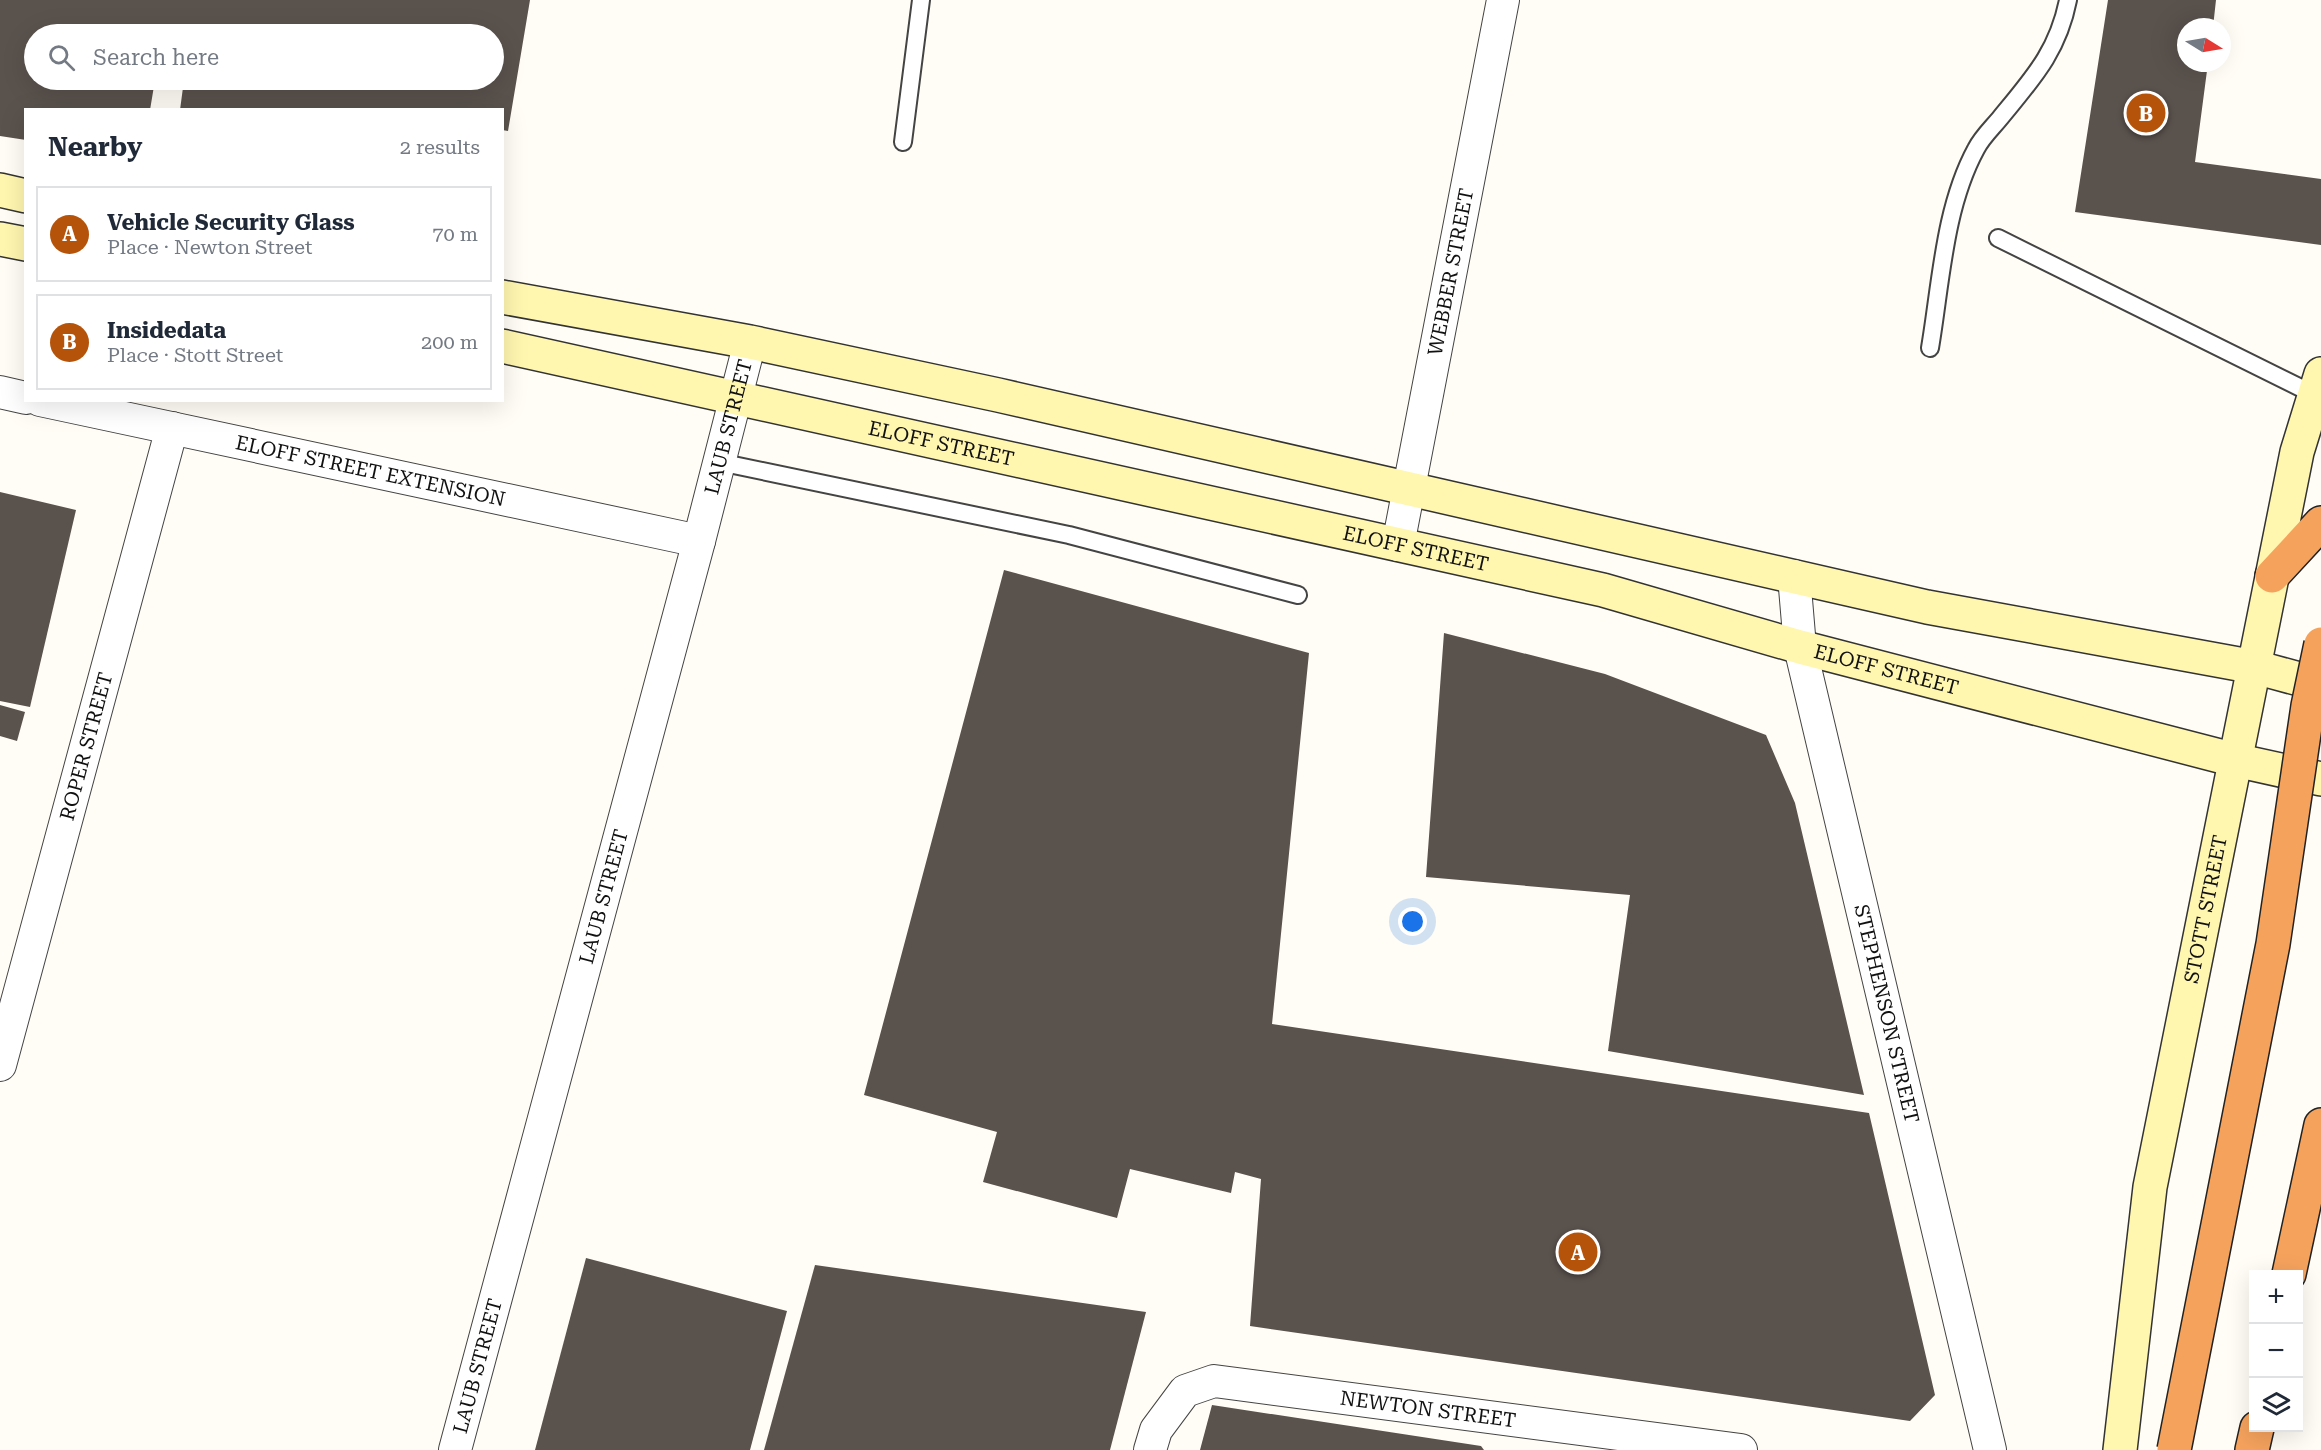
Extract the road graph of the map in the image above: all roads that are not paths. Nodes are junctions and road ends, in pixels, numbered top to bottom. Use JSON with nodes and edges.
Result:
{"nodes":[{"id":1,"x":921,"y":0,"type":"edge"},
{"id":2,"x":1503,"y":0,"type":"edge"},
{"id":3,"x":2068,"y":0,"type":"edge"},
{"id":4,"x":903,"y":142,"type":"dead end"},
{"id":5,"x":0,"y":190,"type":"edge"},
{"id":6,"x":24,"y":196,"type":"edge"},
{"id":7,"x":0,"y":238,"type":"edge"},
{"id":8,"x":1998,"y":238,"type":"dead end"},
{"id":9,"x":24,"y":244,"type":"edge"},
{"id":10,"x":504,"y":297,"type":"edge"},
{"id":11,"x":750,"y":342,"type":"junction"},
{"id":12,"x":504,"y":346,"type":"edge"},
{"id":13,"x":1930,"y":348,"type":"dead end"},
{"id":14,"x":2318,"y":384,"type":"edge"},
{"id":15,"x":0,"y":392,"type":"edge"},
{"id":16,"x":736,"y":397,"type":"junction"},
{"id":17,"x":24,"y":398,"type":"edge"},
{"id":18,"x":49,"y":402,"type":"edge"},
{"id":19,"x":172,"y":428,"type":"junction"},
{"id":20,"x":719,"y":462,"type":"junction"},
{"id":21,"x":1410,"y":491,"type":"junction"},
{"id":22,"x":2321,"y":523,"type":"edge"},
{"id":23,"x":699,"y":541,"type":"junction"},
{"id":24,"x":1398,"y":545,"type":"junction"},
{"id":25,"x":1794,"y":576,"type":"junction"},
{"id":26,"x":2272,"y":576,"type":"junction"},
{"id":27,"x":1298,"y":595,"type":"dead end"},
{"id":28,"x":2321,"y":644,"type":"edge"},
{"id":29,"x":1800,"y":647,"type":"junction"},
{"id":30,"x":2254,"y":667,"type":"junction"},
{"id":31,"x":2321,"y":685,"type":"edge"},
{"id":32,"x":2235,"y":760,"type":"junction"},
{"id":33,"x":2321,"y":773,"type":"edge"},
{"id":34,"x":2321,"y":779,"type":"edge"},
{"id":35,"x":2273,"y":944,"type":"junction"},
{"id":36,"x":0,"y":1065,"type":"edge"},
{"id":37,"x":2321,"y":1125,"type":"edge"},
{"id":38,"x":2290,"y":1270,"type":"edge"},
{"id":39,"x":2256,"y":1432,"type":"edge"},
{"id":40,"x":455,"y":1450,"type":"edge"},
{"id":41,"x":1150,"y":1450,"type":"edge"},
{"id":42,"x":1741,"y":1450,"type":"edge"},
{"id":43,"x":1990,"y":1450,"type":"edge"},
{"id":44,"x":2120,"y":1450,"type":"edge"},
{"id":45,"x":2174,"y":1450,"type":"edge"},
{"id":46,"x":2252,"y":1450,"type":"edge"}],
"edges":[{"from":1,"to":4,"type":"lane"},
{"from":2,"to":21,"type":"street","name":"WEBBER STREET"},
{"from":3,"to":13,"type":"lane"},
{"from":5,"to":6,"type":"street"},
{"from":7,"to":9,"type":"street"},
{"from":8,"to":14,"type":"lane"},
{"from":10,"to":11,"type":"street"},
{"from":11,"to":16,"type":"street","name":"LAUB STREET"},
{"from":11,"to":21,"type":"street"},
{"from":12,"to":16,"type":"street","name":"ELOFF STREET"},
{"from":14,"to":26,"type":"street","name":"STOTT STREET"},
{"from":15,"to":17,"type":"street"},
{"from":16,"to":20,"type":"street","name":"LAUB STREET"},
{"from":16,"to":24,"type":"street","name":"ELOFF STREET"},
{"from":18,"to":19,"type":"street","name":"ELOFF STREET EXTENSION"},
{"from":19,"to":23,"type":"street","name":"ELOFF STREET EXTENSION"},
{"from":19,"to":36,"type":"street","name":"ROPER STREET"},
{"from":20,"to":23,"type":"street","name":"LAUB STREET"},
{"from":20,"to":27,"type":"lane"},
{"from":21,"to":24,"type":"street","name":"WEBBER STREET"},
{"from":21,"to":25,"type":"street"},
{"from":22,"to":26,"type":"highway"},
{"from":23,"to":40,"type":"street","name":"LAUB STREET"},
{"from":24,"to":29,"type":"street","name":"ELOFF STREET"},
{"from":25,"to":29,"type":"street","name":"STEPHENSON STREET"},
{"from":25,"to":30,"type":"street"},
{"from":26,"to":30,"type":"street","name":"STOTT STREET"},
{"from":28,"to":35,"type":"highway","bridge":true},
{"from":29,"to":32,"type":"street","name":"ELOFF STREET"},
{"from":29,"to":43,"type":"street","name":"STEPHENSON STREET"},
{"from":30,"to":31,"type":"street"},
{"from":30,"to":32,"type":"street","name":"STOTT STREET"},
{"from":32,"to":34,"type":"street","name":"ELOFF STREET"},
{"from":32,"to":44,"type":"street","name":"STOTT STREET"},
{"from":33,"to":35,"type":"highway","bridge":true},
{"from":35,"to":45,"type":"highway","bridge":true},
{"from":37,"to":38,"type":"highway"},
{"from":39,"to":46,"type":"highway"},
{"from":41,"to":42,"type":"street","name":"NEWTON STREET"}]}
